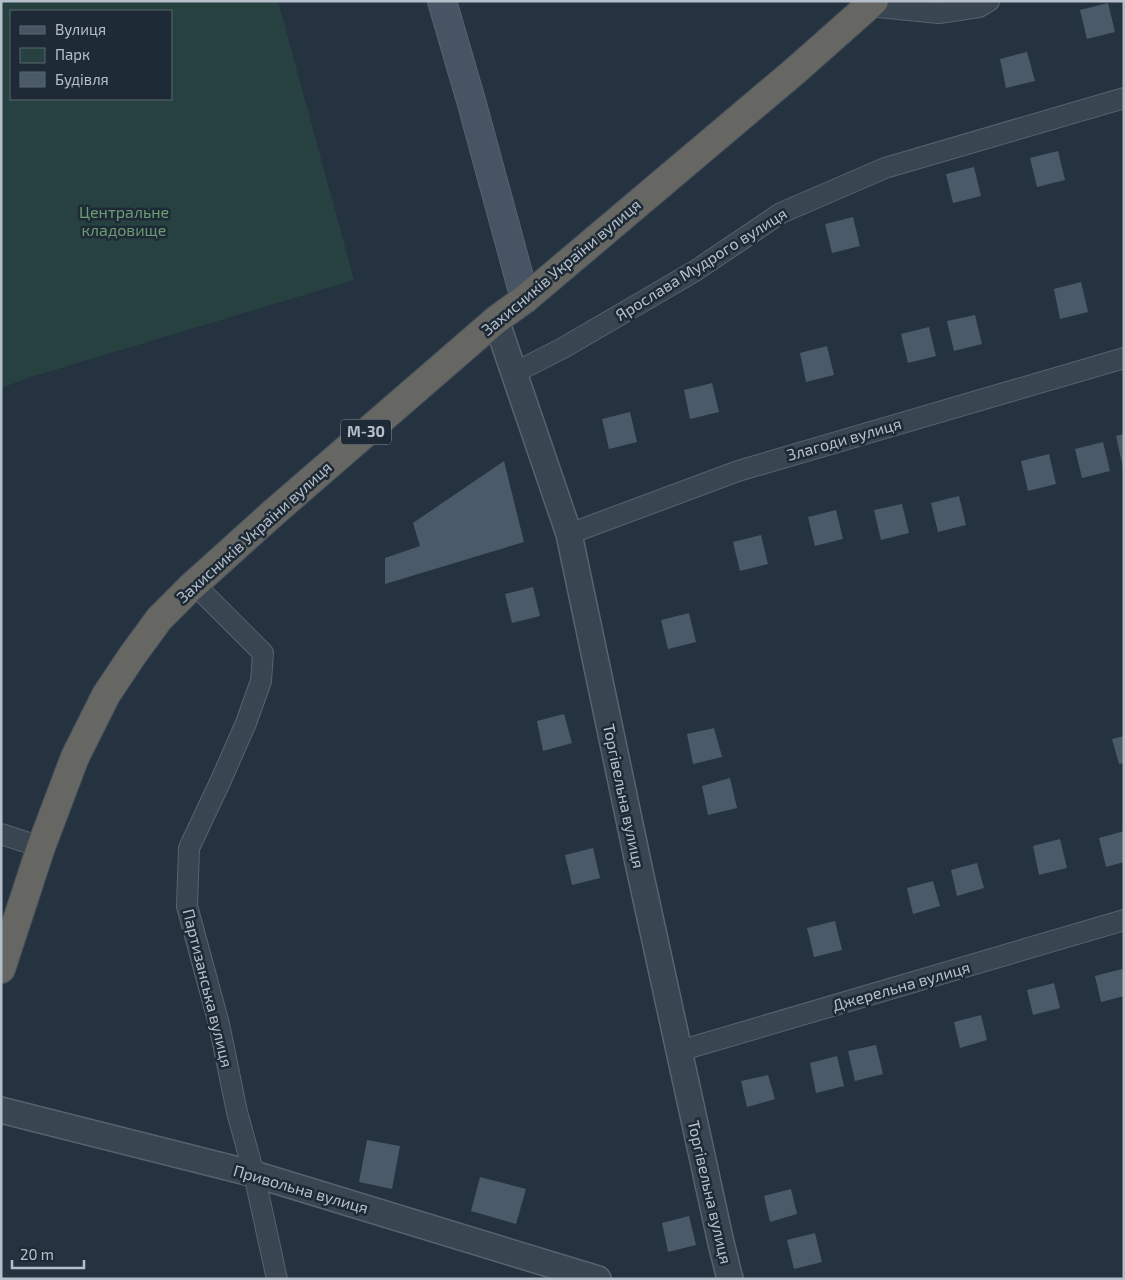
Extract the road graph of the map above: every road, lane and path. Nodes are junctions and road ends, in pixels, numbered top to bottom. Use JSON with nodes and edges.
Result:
{"nodes":[{"id":1,"x":442,"y":1,"type":"edge"},
{"id":2,"x":989,"y":1,"type":"edge"},
{"id":3,"x":871,"y":4,"type":"edge"},
{"id":4,"x":1124,"y":98,"type":"edge"},
{"id":5,"x":525,"y":299,"type":"junction"},
{"id":6,"x":496,"y":320,"type":"junction"},
{"id":7,"x":1124,"y":358,"type":"edge"},
{"id":8,"x":514,"y":373,"type":"junction"},
{"id":9,"x":569,"y":534,"type":"junction"},
{"id":10,"x":194,"y":584,"type":"junction"},
{"id":11,"x":1,"y":834,"type":"edge"},
{"id":12,"x":41,"y":847,"type":"junction"},
{"id":13,"x":1124,"y":920,"type":"edge"},
{"id":14,"x":1,"y":969,"type":"edge"},
{"id":15,"x":679,"y":1052,"type":"junction"},
{"id":16,"x":1,"y":1110,"type":"edge"},
{"id":17,"x":254,"y":1174,"type":"junction"},
{"id":18,"x":277,"y":1279,"type":"edge"},
{"id":19,"x":598,"y":1279,"type":"edge"},
{"id":20,"x":730,"y":1279,"type":"edge"}],
"edges":[{"from":1,"to":5,"type":"main road"},
{"from":2,"to":3,"type":"street"},
{"from":3,"to":5,"type":"highway","name":"Захисників України вулиця","number":"М-30"},
{"from":4,"to":8,"type":"street","name":"Ярослава Мудрого вулиця"},
{"from":5,"to":6,"type":"highway","name":"Захисників України вулиця","number":"М-30"},
{"from":6,"to":8,"type":"street","name":"Торгівельна вулиця"},
{"from":6,"to":10,"type":"highway","name":"Захисників України вулиця","number":"М-30"},
{"from":7,"to":9,"type":"street","name":"Злагоди вулиця"},
{"from":8,"to":9,"type":"street","name":"Торгівельна вулиця"},
{"from":9,"to":15,"type":"street","name":"Торгівельна вулиця"},
{"from":10,"to":12,"type":"highway","name":"Захисників України вулиця","number":"М-30"},
{"from":10,"to":17,"type":"street","name":"Партизанська вулиця"},
{"from":11,"to":12,"type":"street"},
{"from":12,"to":14,"type":"highway","name":"Захисників України вулиця","number":"М-30"},
{"from":13,"to":15,"type":"street","name":"Джерельна вулиця"},
{"from":15,"to":20,"type":"street","name":"Торгівельна вулиця"},
{"from":16,"to":17,"type":"street","name":"Привольна вулиця"},
{"from":17,"to":18,"type":"street","name":"Партизанська вулиця"},
{"from":17,"to":19,"type":"street","name":"Привольна вулиця"}]}
